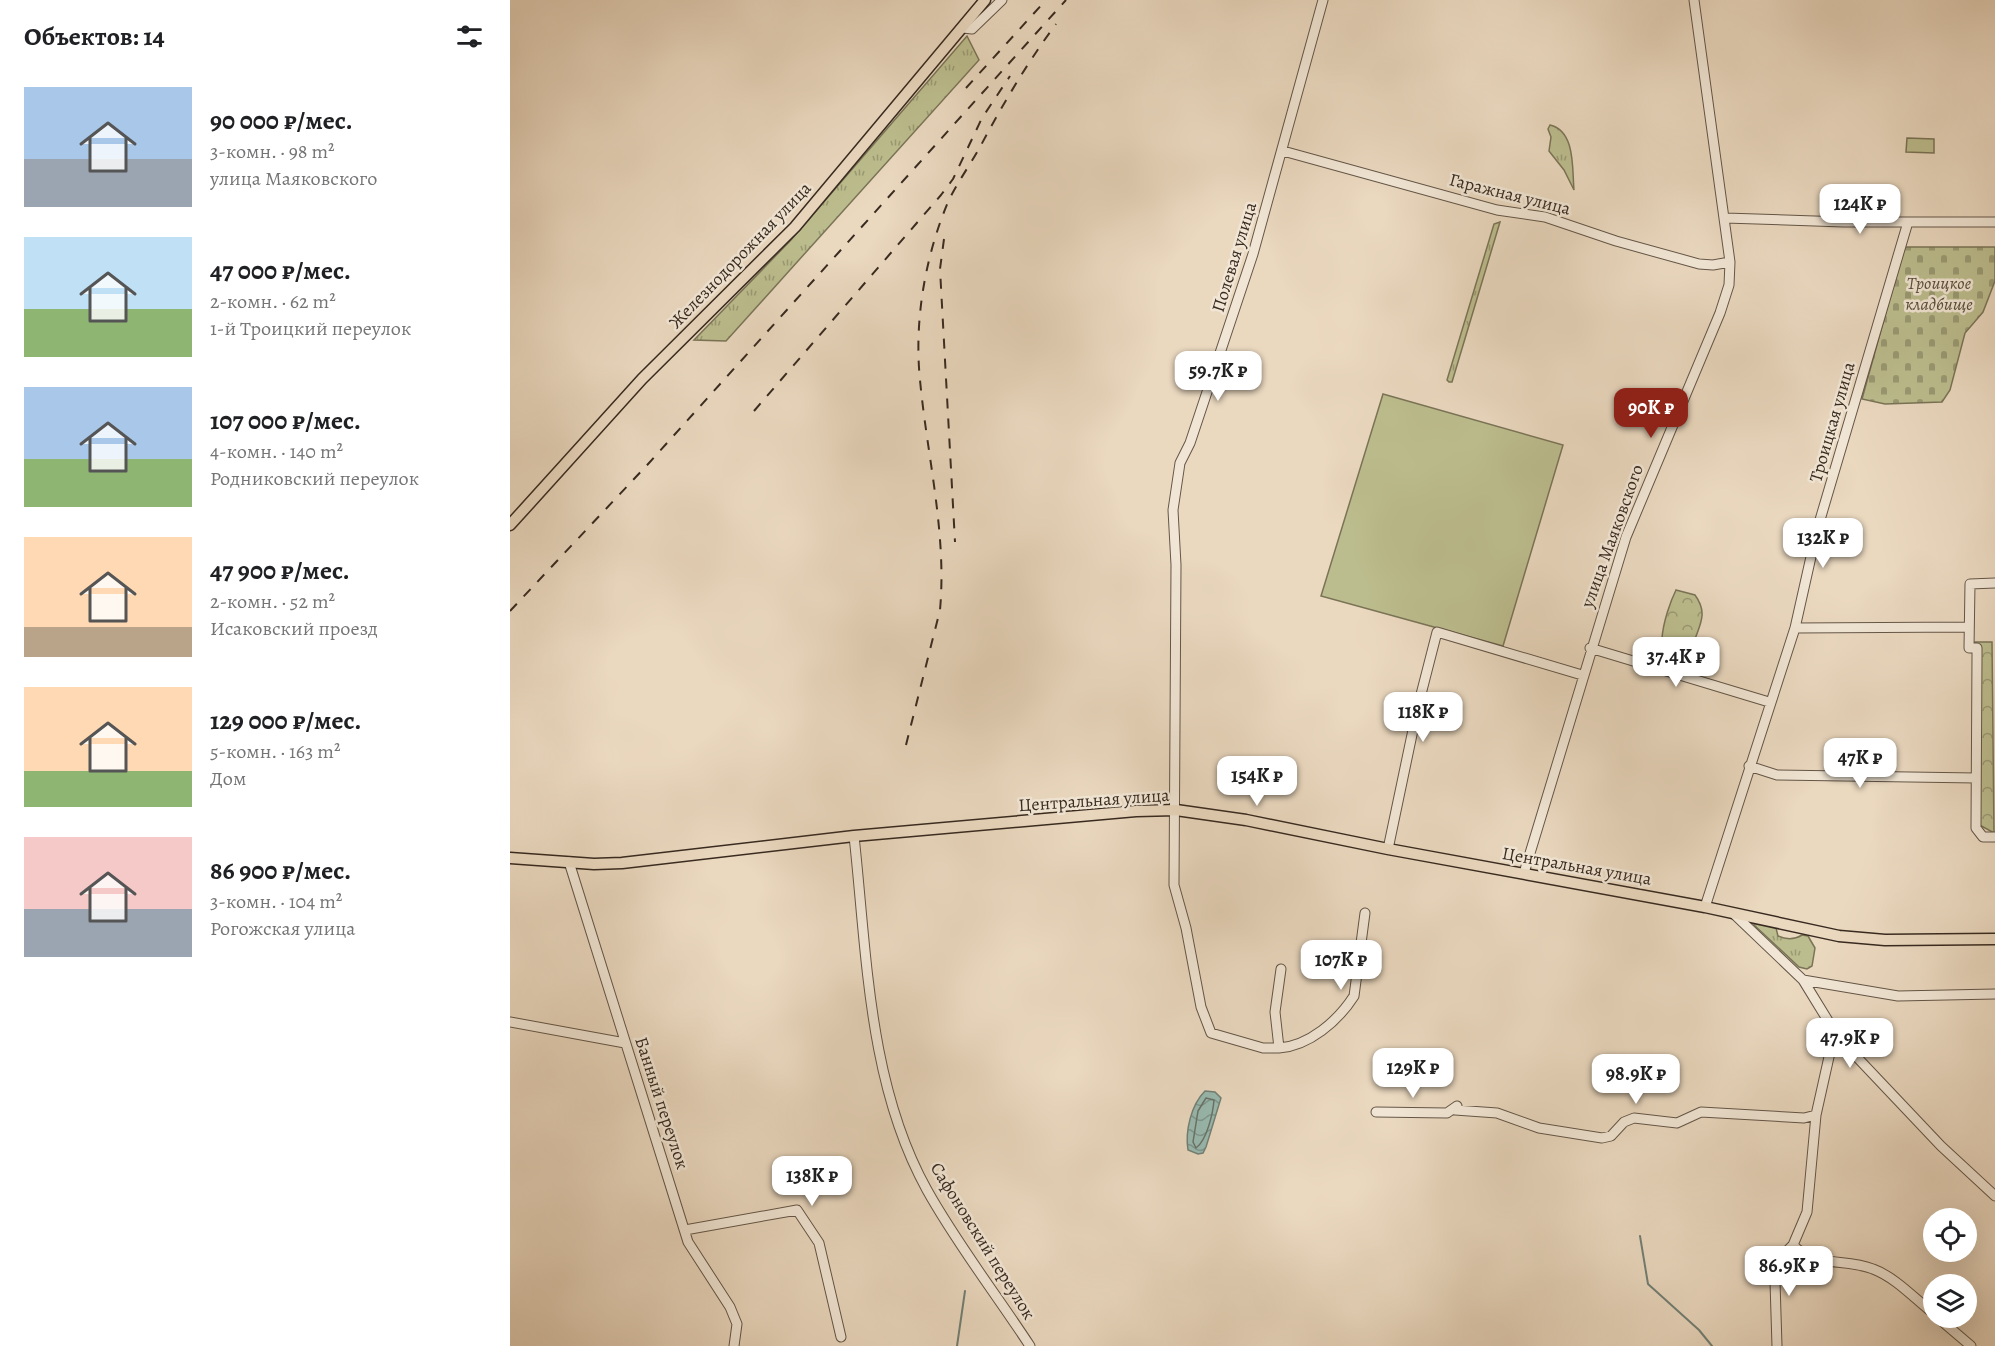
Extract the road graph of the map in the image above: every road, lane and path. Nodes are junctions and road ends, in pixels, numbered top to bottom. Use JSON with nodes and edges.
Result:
{"nodes":[{"id":1,"x":985,"y":0,"type":"edge"},
{"id":2,"x":1002,"y":0,"type":"edge"},
{"id":3,"x":1323,"y":0,"type":"edge"},
{"id":4,"x":1694,"y":0,"type":"edge"},
{"id":5,"x":963,"y":28,"type":"junction"},
{"id":6,"x":1283,"y":150,"type":"junction"},
{"id":7,"x":1725,"y":218,"type":"junction"},
{"id":8,"x":1908,"y":222,"type":"junction"},
{"id":9,"x":1995,"y":222,"type":"edge"},
{"id":10,"x":1730,"y":262,"type":"junction"},
{"id":11,"x":510,"y":525,"type":"edge"},
{"id":12,"x":1995,"y":584,"type":"edge"},
{"id":13,"x":1969,"y":627,"type":"junction"},
{"id":14,"x":1794,"y":628,"type":"junction"},
{"id":15,"x":1590,"y":648,"type":"junction"},
{"id":16,"x":1582,"y":675,"type":"junction"},
{"id":17,"x":1769,"y":702,"type":"junction"},
{"id":18,"x":1749,"y":765,"type":"junction"},
{"id":19,"x":1976,"y":777,"type":"junction"},
{"id":20,"x":1176,"y":810,"type":"junction"},
{"id":21,"x":854,"y":836,"type":"junction"},
{"id":22,"x":1995,"y":837,"type":"edge"},
{"id":23,"x":1388,"y":849,"type":"junction"},
{"id":24,"x":510,"y":858,"type":"edge"},
{"id":25,"x":568,"y":862,"type":"junction"},
{"id":26,"x":1524,"y":873,"type":"junction"},
{"id":27,"x":1704,"y":907,"type":"junction"},
{"id":28,"x":1365,"y":913,"type":"dead end"},
{"id":29,"x":1734,"y":915,"type":"junction"},
{"id":30,"x":1995,"y":939,"type":"edge"},
{"id":31,"x":1281,"y":969,"type":"dead end"},
{"id":32,"x":1803,"y":980,"type":"junction"},
{"id":33,"x":1995,"y":994,"type":"edge"},
{"id":34,"x":510,"y":1022,"type":"edge"},
{"id":35,"x":1835,"y":1030,"type":"junction"},
{"id":36,"x":625,"y":1043,"type":"junction"},
{"id":37,"x":1279,"y":1048,"type":"junction"},
{"id":38,"x":1376,"y":1112,"type":"dead end"},
{"id":39,"x":1816,"y":1115,"type":"junction"},
{"id":40,"x":1995,"y":1196,"type":"edge"},
{"id":41,"x":685,"y":1230,"type":"junction"},
{"id":42,"x":1793,"y":1245,"type":"junction"},
{"id":43,"x":1923,"y":1305,"type":"edge"},
{"id":44,"x":1950,"y":1328,"type":"edge"},
{"id":45,"x":841,"y":1337,"type":"dead end"},
{"id":46,"x":734,"y":1346,"type":"edge"},
{"id":47,"x":1030,"y":1346,"type":"edge"},
{"id":48,"x":1776,"y":1346,"type":"edge"},
{"id":49,"x":1971,"y":1346,"type":"edge"}],
"edges":[{"from":1,"to":5,"type":"main road","name":"Железнодорожная улица"},
{"from":2,"to":5,"type":"street"},
{"from":3,"to":6,"type":"street","name":"Полевая улица"},
{"from":4,"to":7,"type":"street","name":"улица Маяковского"},
{"from":5,"to":11,"type":"main road","name":"Железнодорожная улица"},
{"from":6,"to":10,"type":"street","name":"Гаражная улица"},
{"from":6,"to":20,"type":"street","name":"Полевая улица"},
{"from":7,"to":8,"type":"street"},
{"from":7,"to":10,"type":"street","name":"улица Маяковского"},
{"from":8,"to":9,"type":"street"},
{"from":8,"to":14,"type":"street","name":"Троицкая улица"},
{"from":10,"to":15,"type":"street","name":"улица Маяковского"},
{"from":12,"to":13,"type":"street"},
{"from":13,"to":14,"type":"street"},
{"from":13,"to":19,"type":"street"},
{"from":14,"to":17,"type":"street","name":"Троицкая улица"},
{"from":15,"to":16,"type":"street","name":"улица Маяковского"},
{"from":15,"to":17,"type":"street"},
{"from":16,"to":23,"type":"street"},
{"from":16,"to":26,"type":"street","name":"улица Маяковского"},
{"from":17,"to":18,"type":"street","name":"Троицкая улица"},
{"from":18,"to":19,"type":"street"},
{"from":18,"to":27,"type":"street","name":"Троицкая улица"},
{"from":19,"to":22,"type":"street"},
{"from":20,"to":21,"type":"main road","name":"Центральная улица"},
{"from":20,"to":23,"type":"main road","name":"Центральная улица"},
{"from":20,"to":37,"type":"street","name":"Полевая улица"},
{"from":21,"to":25,"type":"main road","name":"Центральная улица"},
{"from":21,"to":47,"type":"street","name":"Сафоновский переулок"},
{"from":23,"to":26,"type":"main road","name":"Центральная улица"},
{"from":24,"to":25,"type":"main road","name":"Центральная улица"},
{"from":25,"to":36,"type":"street","name":"Банный переулок"},
{"from":26,"to":27,"type":"main road","name":"Центральная улица"},
{"from":27,"to":29,"type":"main road","name":"Центральная улица"},
{"from":28,"to":37,"type":"street"},
{"from":29,"to":30,"type":"main road","name":"Центральная улица"},
{"from":29,"to":32,"type":"street"},
{"from":31,"to":37,"type":"street"},
{"from":32,"to":33,"type":"street"},
{"from":32,"to":35,"type":"street"},
{"from":34,"to":36,"type":"street"},
{"from":35,"to":39,"type":"street"},
{"from":35,"to":40,"type":"street"},
{"from":36,"to":41,"type":"street","name":"Банный переулок"},
{"from":38,"to":39,"type":"street"},
{"from":39,"to":42,"type":"street"},
{"from":41,"to":45,"type":"street"},
{"from":41,"to":46,"type":"street","name":"Банный переулок"},
{"from":42,"to":43,"type":"street"},
{"from":42,"to":48,"type":"street"},
{"from":44,"to":49,"type":"street"}]}
